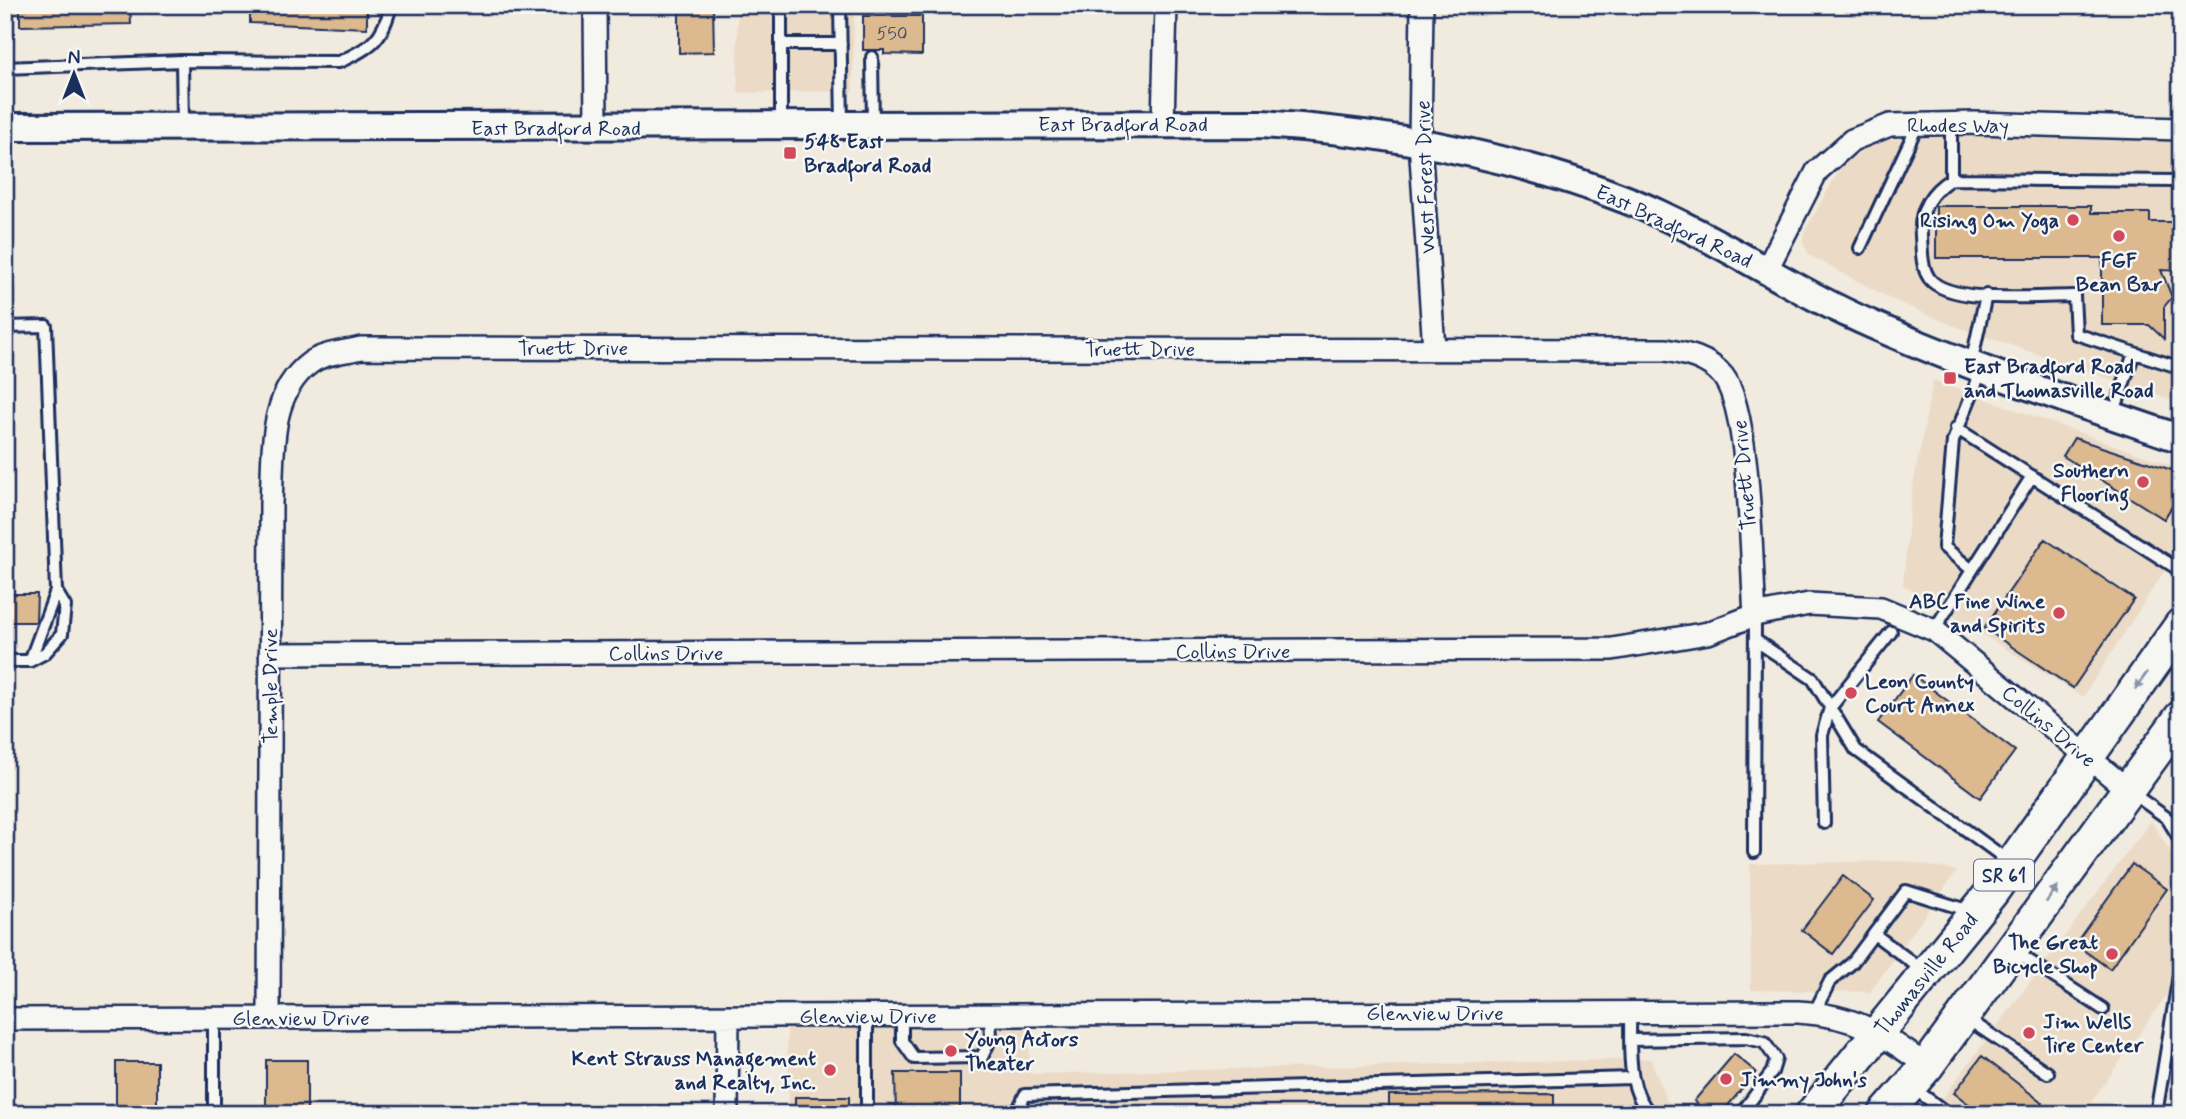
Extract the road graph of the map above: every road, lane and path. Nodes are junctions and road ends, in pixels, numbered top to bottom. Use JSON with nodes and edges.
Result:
{"nodes":[{"id":1,"x":391,"y":5,"type":"edge"},
{"id":2,"x":595,"y":5,"type":"edge"},
{"id":3,"x":781,"y":5,"type":"edge"},
{"id":4,"x":840,"y":5,"type":"edge"},
{"id":5,"x":1166,"y":5,"type":"edge"},
{"id":6,"x":1422,"y":5,"type":"edge"},
{"id":7,"x":781,"y":44,"type":"junction"},
{"id":8,"x":841,"y":44,"type":"junction"},
{"id":9,"x":872,"y":57,"type":"dead end"},
{"id":10,"x":182,"y":61,"type":"junction"},
{"id":11,"x":5,"y":68,"type":"edge"},
{"id":12,"x":1951,"y":123,"type":"junction"},
{"id":13,"x":1163,"y":124,"type":"junction"},
{"id":14,"x":1918,"y":124,"type":"junction"},
{"id":15,"x":873,"y":125,"type":"junction"},
{"id":16,"x":842,"y":126,"type":"junction"},
{"id":17,"x":5,"y":127,"type":"edge"},
{"id":18,"x":781,"y":127,"type":"junction"},
{"id":19,"x":184,"y":128,"type":"junction"},
{"id":20,"x":596,"y":128,"type":"junction"},
{"id":21,"x":2181,"y":129,"type":"edge"},
{"id":22,"x":1420,"y":142,"type":"junction"},
{"id":23,"x":1951,"y":179,"type":"junction"},
{"id":24,"x":2181,"y":181,"type":"edge"},
{"id":25,"x":1860,"y":248,"type":"dead end"},
{"id":26,"x":1767,"y":269,"type":"junction"},
{"id":27,"x":1986,"y":295,"type":"junction"},
{"id":28,"x":5,"y":327,"type":"edge"},
{"id":29,"x":1434,"y":349,"type":"junction"},
{"id":30,"x":2134,"y":353,"type":"junction"},
{"id":31,"x":309,"y":364,"type":"joint"},
{"id":32,"x":1977,"y":367,"type":"junction"},
{"id":33,"x":2181,"y":368,"type":"edge"},
{"id":34,"x":2113,"y":415,"type":"junction"},
{"id":35,"x":1956,"y":428,"type":"junction"},
{"id":36,"x":2181,"y":439,"type":"edge"},
{"id":37,"x":2032,"y":476,"type":"junction"},
{"id":38,"x":1972,"y":570,"type":"junction"},
{"id":39,"x":2181,"y":571,"type":"edge"},
{"id":40,"x":56,"y":592,"type":"junction"},
{"id":41,"x":1755,"y":615,"type":"junction"},
{"id":42,"x":2181,"y":625,"type":"edge"},
{"id":43,"x":1934,"y":631,"type":"junction"},
{"id":44,"x":1891,"y":632,"type":"dead end"},
{"id":45,"x":1755,"y":640,"type":"junction"},
{"id":46,"x":270,"y":654,"type":"junction"},
{"id":47,"x":5,"y":661,"type":"edge"},
{"id":48,"x":30,"y":661,"type":"junction"},
{"id":49,"x":1830,"y":708,"type":"junction"},
{"id":50,"x":2181,"y":718,"type":"edge"},
{"id":51,"x":2087,"y":758,"type":"junction"},
{"id":52,"x":2128,"y":790,"type":"junction"},
{"id":53,"x":1824,"y":823,"type":"dead end"},
{"id":54,"x":2181,"y":841,"type":"edge"},
{"id":55,"x":1754,"y":852,"type":"dead end"},
{"id":56,"x":2012,"y":863,"type":"junction"},
{"id":57,"x":1975,"y":913,"type":"junction"},
{"id":58,"x":1874,"y":934,"type":"junction"},
{"id":59,"x":2012,"y":949,"type":"junction"},
{"id":60,"x":2181,"y":963,"type":"edge"},
{"id":61,"x":1927,"y":974,"type":"junction"},
{"id":62,"x":2103,"y":1009,"type":"dead end"},
{"id":63,"x":1630,"y":1013,"type":"junction"},
{"id":64,"x":1814,"y":1013,"type":"junction"},
{"id":65,"x":990,"y":1015,"type":"junction"},
{"id":66,"x":728,"y":1016,"type":"junction"},
{"id":67,"x":867,"y":1016,"type":"junction"},
{"id":68,"x":902,"y":1016,"type":"junction"},
{"id":69,"x":1963,"y":1016,"type":"junction"},
{"id":70,"x":214,"y":1018,"type":"junction"},
{"id":71,"x":269,"y":1018,"type":"junction"},
{"id":72,"x":5,"y":1019,"type":"edge"},
{"id":73,"x":1881,"y":1032,"type":"junction"},
{"id":74,"x":1631,"y":1040,"type":"junction"},
{"id":75,"x":2048,"y":1073,"type":"dead end"},
{"id":76,"x":1918,"y":1075,"type":"junction"},
{"id":77,"x":1632,"y":1078,"type":"junction"},
{"id":78,"x":1647,"y":1112,"type":"edge"},
{"id":79,"x":214,"y":1114,"type":"edge"},
{"id":80,"x":727,"y":1114,"type":"edge"},
{"id":81,"x":867,"y":1114,"type":"edge"},
{"id":82,"x":1016,"y":1114,"type":"edge"},
{"id":83,"x":1741,"y":1114,"type":"edge"},
{"id":84,"x":1812,"y":1114,"type":"edge"},
{"id":85,"x":1885,"y":1114,"type":"edge"},
{"id":86,"x":1948,"y":1114,"type":"edge"},
{"id":87,"x":2156,"y":1114,"type":"edge"}],
"edges":[{"from":1,"to":10,"type":"lane"},
{"from":2,"to":20,"type":"street"},
{"from":3,"to":7,"type":"lane"},
{"from":4,"to":8,"type":"lane"},
{"from":5,"to":13,"type":"street"},
{"from":6,"to":22,"type":"street","name":"West Forest Drive"},
{"from":7,"to":8,"type":"lane"},
{"from":7,"to":18,"type":"lane"},
{"from":8,"to":16,"type":"lane"},
{"from":9,"to":15,"type":"lane"},
{"from":10,"to":11,"type":"lane"},
{"from":10,"to":19,"type":"lane"},
{"from":12,"to":14,"type":"street","name":"Rhodes Way"},
{"from":12,"to":21,"type":"street","name":"Rhodes Way"},
{"from":12,"to":23,"type":"lane"},
{"from":13,"to":15,"type":"street","name":"East Bradford Road"},
{"from":13,"to":22,"type":"street","name":"East Bradford Road"},
{"from":14,"to":25,"type":"lane"},
{"from":14,"to":26,"type":"street","name":"Rhodes Way"},
{"from":15,"to":16,"type":"street","name":"East Bradford Road"},
{"from":16,"to":18,"type":"street","name":"East Bradford Road"},
{"from":17,"to":19,"type":"street","name":"East Bradford Road"},
{"from":18,"to":20,"type":"street","name":"East Bradford Road"},
{"from":19,"to":20,"type":"street","name":"East Bradford Road"},
{"from":22,"to":26,"type":"street","name":"East Bradford Road"},
{"from":22,"to":29,"type":"street","name":"West Forest Drive"},
{"from":23,"to":24,"type":"lane"},
{"from":23,"to":27,"type":"lane"},
{"from":26,"to":32,"type":"street","name":"East Bradford Road"},
{"from":27,"to":30,"type":"lane"},
{"from":27,"to":32,"type":"lane"},
{"from":28,"to":40,"type":"lane"},
{"from":29,"to":31,"type":"street","name":"Truett Drive"},
{"from":29,"to":41,"type":"street","name":"Truett Drive"},
{"from":30,"to":33,"type":"lane"},
{"from":30,"to":34,"type":"lane"},
{"from":31,"to":46,"type":"street","name":"Temple Drive"},
{"from":32,"to":34,"type":"street","name":"East Bradford Road"},
{"from":32,"to":35,"type":"lane"},
{"from":34,"to":36,"type":"street","name":"East Bradford Road"},
{"from":35,"to":37,"type":"lane"},
{"from":35,"to":38,"type":"lane"},
{"from":37,"to":38,"type":"lane"},
{"from":37,"to":39,"type":"lane"},
{"from":38,"to":43,"type":"lane"},
{"from":40,"to":48,"type":"lane"},
{"from":40,"to":48,"type":"lane"},
{"from":41,"to":43,"type":"street","name":"Collins Drive"},
{"from":41,"to":45,"type":"lane"},
{"from":41,"to":46,"type":"street","name":"Collins Drive"},
{"from":42,"to":51,"type":"main road","name":"Thomasville Road","number":"SR 61","one_way":true},
{"from":43,"to":51,"type":"street","name":"Collins Drive"},
{"from":44,"to":49,"type":"lane"},
{"from":45,"to":49,"type":"lane"},
{"from":45,"to":55,"type":"lane"},
{"from":46,"to":71,"type":"street","name":"Temple Drive"},
{"from":47,"to":48,"type":"lane"},
{"from":49,"to":53,"type":"lane"},
{"from":49,"to":56,"type":"lane"},
{"from":50,"to":52,"type":"main road","number":"SR 61"},
{"from":51,"to":52,"type":"street","name":"Collins Drive"},
{"from":51,"to":56,"type":"main road","name":"Thomasville Road","number":"SR 61"},
{"from":52,"to":54,"type":"lane"},
{"from":59,"to":52,"type":"main road","number":"SR 61","one_way":true},
{"from":56,"to":57,"type":"main road","name":"Thomasville Road","number":"SR 61"},
{"from":57,"to":58,"type":"lane"},
{"from":57,"to":61,"type":"main road","name":"Thomasville Road","number":"SR 61"},
{"from":58,"to":61,"type":"lane"},
{"from":58,"to":64,"type":"lane"},
{"from":59,"to":62,"type":"lane"},
{"from":59,"to":69,"type":"main road","number":"SR 61"},
{"from":60,"to":87,"type":"lane"},
{"from":61,"to":73,"type":"main road","name":"Thomasville Road","number":"SR 61"},
{"from":63,"to":64,"type":"street","name":"Glenview Drive"},
{"from":63,"to":65,"type":"street","name":"Glenview Drive"},
{"from":63,"to":74,"type":"lane"},
{"from":64,"to":73,"type":"street","name":"Glenview Drive"},
{"from":65,"to":68,"type":"street","name":"Glenview Drive"},
{"from":65,"to":68,"type":"lane"},
{"from":66,"to":67,"type":"street","name":"Glenview Drive"},
{"from":66,"to":71,"type":"street","name":"Glenview Drive"},
{"from":66,"to":80,"type":"street"},
{"from":67,"to":68,"type":"street","name":"Glenview Drive"},
{"from":67,"to":81,"type":"lane"},
{"from":69,"to":75,"type":"lane"},
{"from":69,"to":76,"type":"main road","number":"SR 61"},
{"from":70,"to":71,"type":"street","name":"Glenview Drive"},
{"from":70,"to":72,"type":"street","name":"Glenview Drive"},
{"from":70,"to":79,"type":"lane"},
{"from":73,"to":76,"type":"street","name":"Glenview Drive"},
{"from":73,"to":84,"type":"main road","name":"Thomasville Road","number":"SR 61"},
{"from":74,"to":77,"type":"lane"},
{"from":74,"to":83,"type":"lane"},
{"from":76,"to":85,"type":"main road","number":"SR 61"},
{"from":76,"to":86,"type":"lane"},
{"from":77,"to":78,"type":"lane"},
{"from":77,"to":82,"type":"lane"}]}
